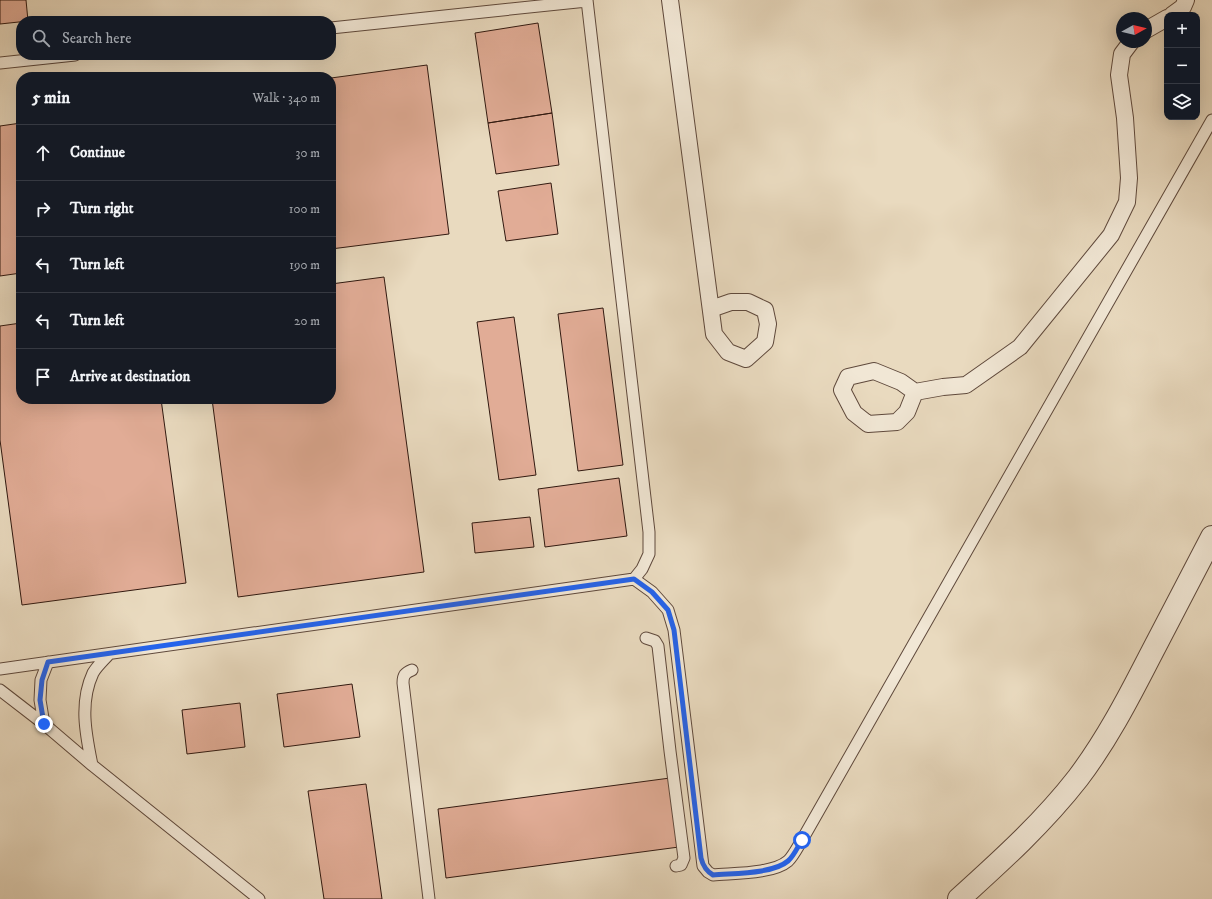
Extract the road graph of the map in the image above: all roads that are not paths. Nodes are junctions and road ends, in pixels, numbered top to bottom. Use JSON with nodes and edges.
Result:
{"nodes":[{"id":1,"x":587,"y":0,"type":"edge"},
{"id":2,"x":670,"y":0,"type":"edge"},
{"id":3,"x":1186,"y":0,"type":"edge"},
{"id":4,"x":1177,"y":12,"type":"edge"},
{"id":5,"x":1164,"y":20,"type":"edge"},
{"id":6,"x":336,"y":27,"type":"edge"},
{"id":7,"x":1152,"y":27,"type":"edge"},
{"id":8,"x":1127,"y":48,"type":"edge"},
{"id":9,"x":28,"y":60,"type":"edge"},
{"id":10,"x":0,"y":63,"type":"edge"},
{"id":11,"x":1212,"y":120,"type":"edge"},
{"id":12,"x":711,"y":309,"type":"dead end"},
{"id":13,"x":915,"y":392,"type":"dead end"},
{"id":14,"x":1212,"y":537,"type":"edge"},
{"id":15,"x":634,"y":579,"type":"junction"},
{"id":16,"x":646,"y":638,"type":"dead end"},
{"id":17,"x":108,"y":654,"type":"junction"},
{"id":18,"x":48,"y":662,"type":"junction"},
{"id":19,"x":0,"y":669,"type":"edge"},
{"id":20,"x":412,"y":670,"type":"dead end"},
{"id":21,"x":0,"y":690,"type":"edge"},
{"id":22,"x":44,"y":724,"type":"junction"},
{"id":23,"x":92,"y":765,"type":"junction"},
{"id":24,"x":676,"y":866,"type":"dead end"},
{"id":25,"x":259,"y":899,"type":"edge"},
{"id":26,"x":429,"y":899,"type":"edge"},
{"id":27,"x":959,"y":899,"type":"edge"}],
"edges":[{"from":1,"to":6,"type":"lane"},
{"from":1,"to":15,"type":"lane"},
{"from":2,"to":12,"type":"street"},
{"from":3,"to":4,"type":"street"},
{"from":5,"to":7,"type":"street"},
{"from":8,"to":13,"type":"street"},
{"from":9,"to":10,"type":"lane"},
{"from":11,"to":15,"type":"lane"},
{"from":14,"to":27,"type":"street"},
{"from":15,"to":17,"type":"lane"},
{"from":16,"to":24,"type":"lane"},
{"from":17,"to":18,"type":"lane"},
{"from":17,"to":23,"type":"lane"},
{"from":18,"to":19,"type":"lane"},
{"from":18,"to":22,"type":"lane"},
{"from":20,"to":26,"type":"lane"},
{"from":21,"to":22,"type":"lane"},
{"from":22,"to":23,"type":"lane"},
{"from":23,"to":25,"type":"lane"}]}
